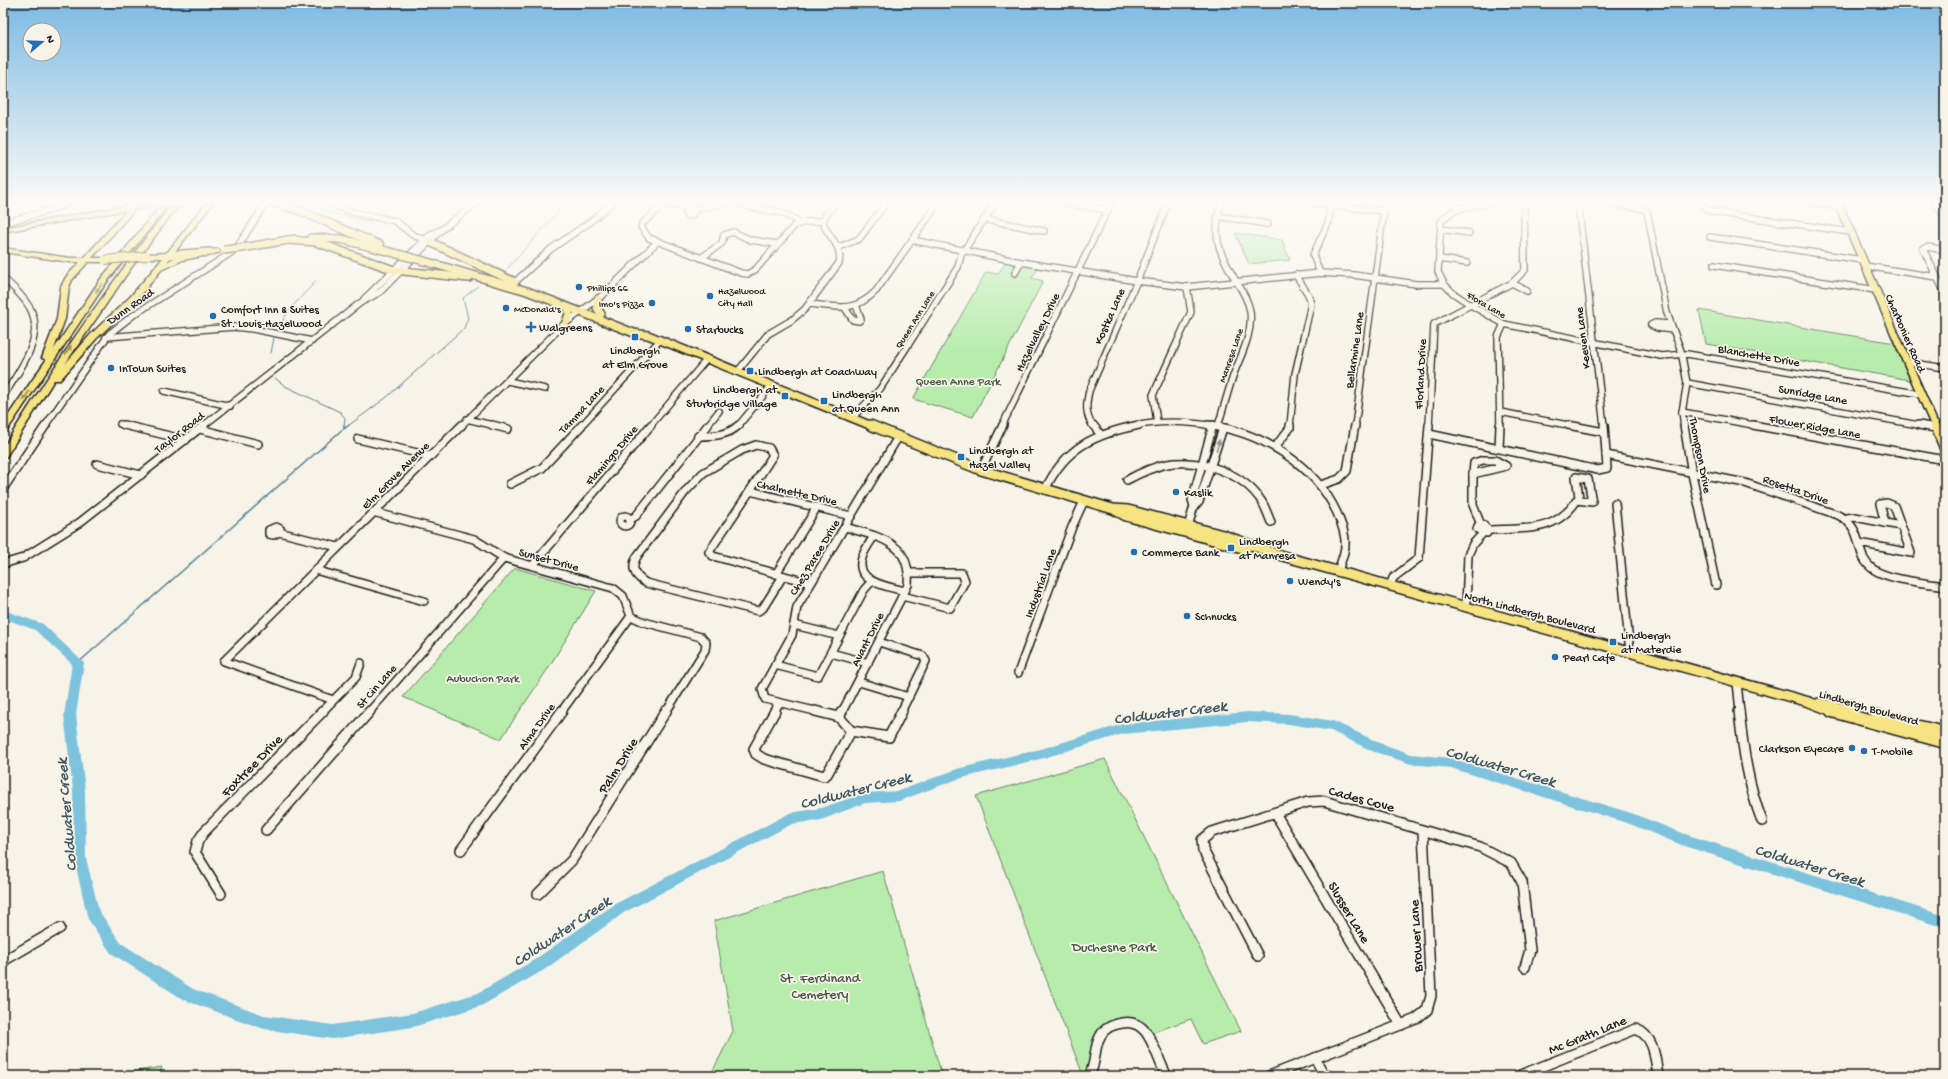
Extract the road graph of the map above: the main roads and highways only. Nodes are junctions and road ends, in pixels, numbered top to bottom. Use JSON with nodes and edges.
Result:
{"nodes":[{"id":1,"x":27,"y":253,"type":"edge"},
{"id":2,"x":90,"y":253,"type":"edge"},
{"id":3,"x":126,"y":253,"type":"edge"},
{"id":4,"x":136,"y":253,"type":"edge"},
{"id":5,"x":190,"y":253,"type":"edge"},
{"id":6,"x":206,"y":253,"type":"edge"},
{"id":7,"x":348,"y":253,"type":"edge"},
{"id":8,"x":404,"y":253,"type":"edge"},
{"id":9,"x":454,"y":253,"type":"edge"},
{"id":10,"x":1860,"y":253,"type":"edge"},
{"id":11,"x":169,"y":255,"type":"junction"},
{"id":12,"x":425,"y":259,"type":"junction"},
{"id":13,"x":83,"y":261,"type":"junction"},
{"id":14,"x":498,"y":282,"type":"junction"},
{"id":15,"x":514,"y":282,"type":"junction"},
{"id":16,"x":146,"y":284,"type":"junction"},
{"id":17,"x":598,"y":298,"type":"road end"},
{"id":18,"x":568,"y":308,"type":"junction"},
{"id":19,"x":582,"y":310,"type":"junction"},
{"id":20,"x":601,"y":314,"type":"junction"},
{"id":21,"x":566,"y":322,"type":"road end"},
{"id":22,"x":648,"y":335,"type":"junction"},
{"id":23,"x":37,"y":380,"type":"junction"},
{"id":24,"x":33,"y":407,"type":"junction"},
{"id":25,"x":3,"y":430,"type":"edge"},
{"id":26,"x":1945,"y":449,"type":"edge"},
{"id":27,"x":3,"y":455,"type":"edge"},
{"id":28,"x":1775,"y":693,"type":"joint"},
{"id":29,"x":1809,"y":702,"type":"junction"},
{"id":30,"x":1945,"y":733,"type":"edge"},
{"id":31,"x":1945,"y":742,"type":"edge"}],
"edges":[{"from":1,"to":13,"type":"highway","name":"North Lindbergh Boulevard"},
{"from":2,"to":13,"type":"highway"},
{"from":3,"to":23,"type":"highway","one_way":true},
{"from":24,"to":4,"type":"highway","one_way":true},
{"from":5,"to":11,"type":"main road","name":"North Lindbergh Boulevard"},
{"from":6,"to":16,"type":"highway"},
{"from":7,"to":14,"type":"main road"},
{"from":8,"to":12,"type":"main road","name":"North Lindbergh Boulevard","bridge":true},
{"from":9,"to":15,"type":"main road"},
{"from":10,"to":26,"type":"main road","name":"Charbonier Road"},
{"from":11,"to":13,"type":"highway","name":"North Lindbergh Boulevard","bridge":true},
{"from":11,"to":16,"type":"highway"},
{"from":12,"to":14,"type":"main road","name":"North Lindbergh Boulevard"},
{"from":12,"to":15,"type":"main road","name":"North Lindbergh Boulevard"},
{"from":13,"to":23,"type":"highway"},
{"from":14,"to":18,"type":"main road","name":"North Lindbergh Boulevard"},
{"from":15,"to":19,"type":"main road","name":"North Lindbergh Boulevard"},
{"from":16,"to":24,"type":"highway"},
{"from":17,"to":20,"type":"main road"},
{"from":18,"to":19,"type":"main road","name":"North Lindbergh Boulevard"},
{"from":18,"to":21,"type":"main road"},
{"from":19,"to":20,"type":"main road","name":"North Lindbergh Boulevard"},
{"from":19,"to":22,"type":"main road","name":"North Lindbergh Boulevard"},
{"from":20,"to":22,"type":"main road","name":"North Lindbergh Boulevard"},
{"from":22,"to":28,"type":"main road","name":"North Lindbergh Boulevard"},
{"from":23,"to":25,"type":"highway","one_way":true},
{"from":24,"to":27,"type":"highway"},
{"from":28,"to":29,"type":"main road","name":"Lindbergh Boulevard"},
{"from":29,"to":30,"type":"main road","name":"Lindbergh Boulevard"},
{"from":29,"to":31,"type":"main road","name":"Lindbergh Boulevard"}]}
